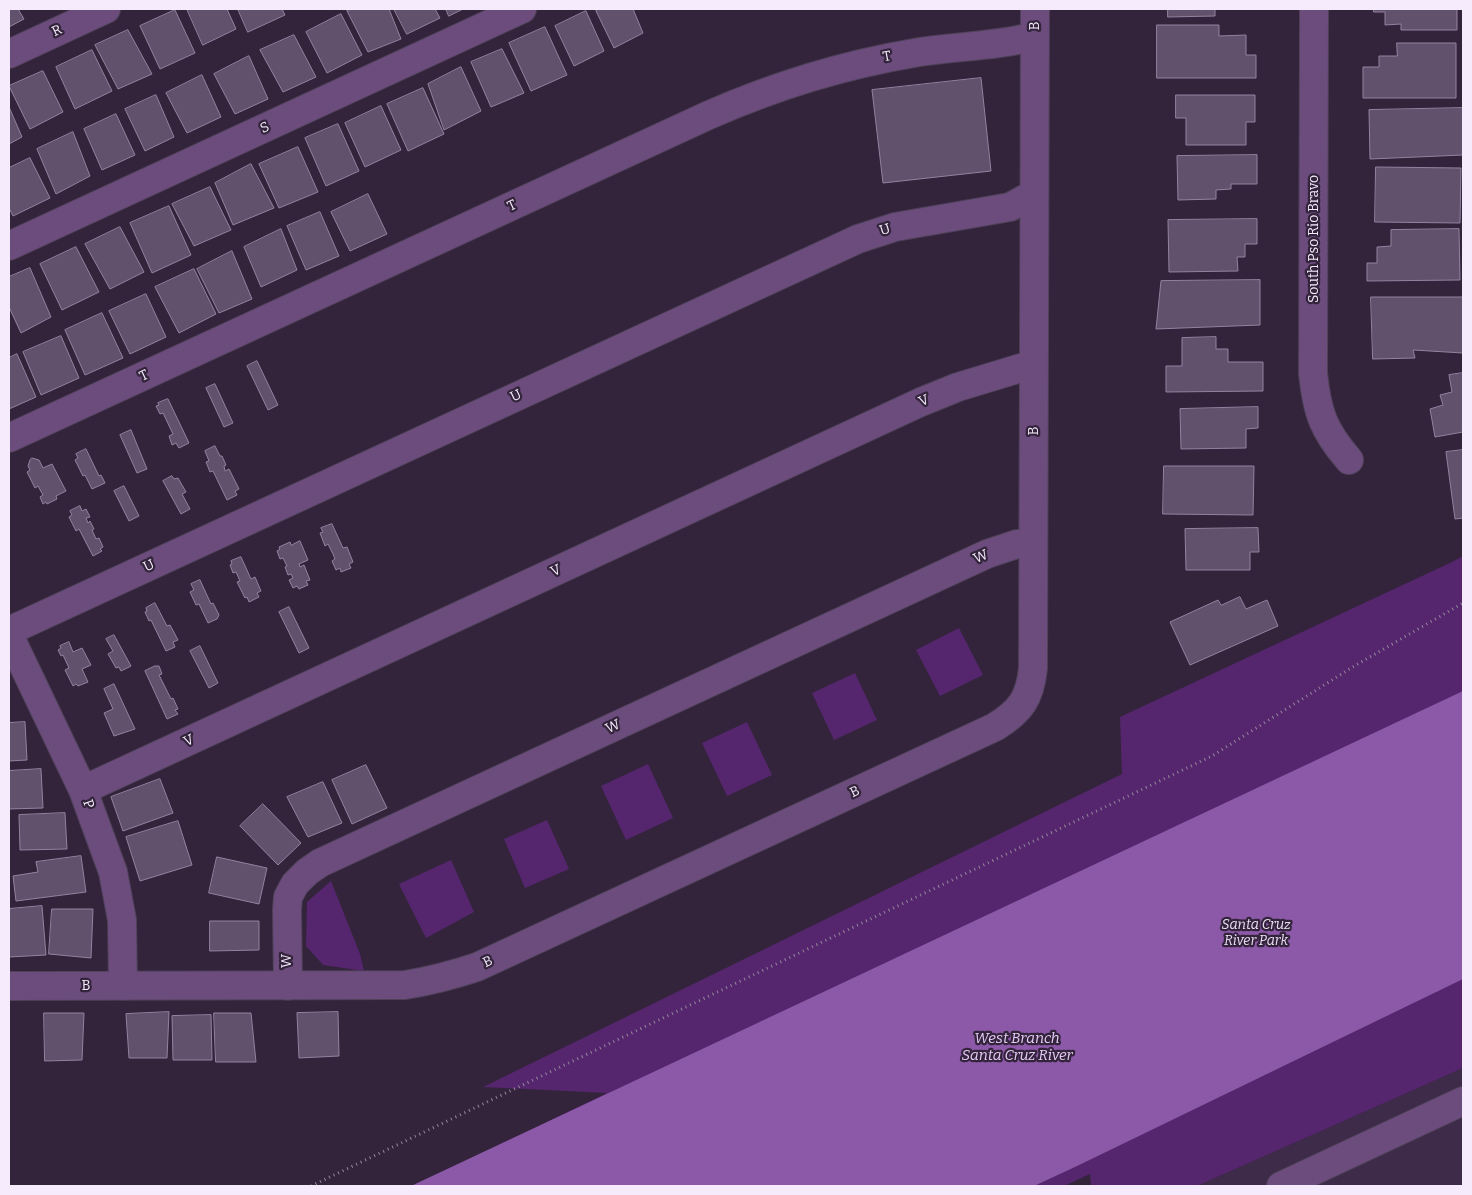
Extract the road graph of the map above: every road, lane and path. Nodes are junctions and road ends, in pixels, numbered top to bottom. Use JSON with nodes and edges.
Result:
{"nodes":[{"id":1,"x":106,"y":9,"type":"edge"},
{"id":2,"x":522,"y":9,"type":"edge"},
{"id":3,"x":1035,"y":9,"type":"edge"},
{"id":4,"x":1314,"y":9,"type":"edge"},
{"id":5,"x":1035,"y":36,"type":"junction"},
{"id":6,"x":9,"y":54,"type":"edge"},
{"id":7,"x":1034,"y":194,"type":"junction"},
{"id":8,"x":9,"y":246,"type":"edge"},
{"id":9,"x":1034,"y":364,"type":"junction"},
{"id":10,"x":9,"y":438,"type":"edge"},
{"id":11,"x":1349,"y":460,"type":"dead end"},
{"id":12,"x":1033,"y":544,"type":"junction"},
{"id":13,"x":1463,"y":602,"type":"edge"},
{"id":14,"x":9,"y":633,"type":"edge"},
{"id":15,"x":83,"y":790,"type":"junction"},
{"id":16,"x":9,"y":986,"type":"edge"},
{"id":17,"x":123,"y":986,"type":"junction"},
{"id":18,"x":288,"y":986,"type":"junction"},
{"id":19,"x":1463,"y":1101,"type":"edge"},
{"id":20,"x":311,"y":1186,"type":"edge"},
{"id":21,"x":1281,"y":1186,"type":"edge"}],
"edges":[{"from":1,"to":6,"type":"street","name":"R"},
{"from":2,"to":8,"type":"street","name":"S"},
{"from":3,"to":5,"type":"street","name":"B"},
{"from":4,"to":11,"type":"street","name":"South Pso Rio Bravo"},
{"from":5,"to":7,"type":"street","name":"B"},
{"from":5,"to":10,"type":"street","name":"T"},
{"from":7,"to":9,"type":"street","name":"B"},
{"from":7,"to":14,"type":"street","name":"U"},
{"from":9,"to":12,"type":"street","name":"B"},
{"from":9,"to":15,"type":"street","name":"V"},
{"from":12,"to":18,"type":"street","name":"W"},
{"from":12,"to":18,"type":"street","name":"B"},
{"from":13,"to":20,"type":"path"},
{"from":14,"to":15,"type":"street","name":"P"},
{"from":15,"to":17,"type":"street","name":"P"},
{"from":16,"to":17,"type":"street","name":"B"},
{"from":17,"to":18,"type":"street","name":"B"},
{"from":19,"to":21,"type":"street"}]}
